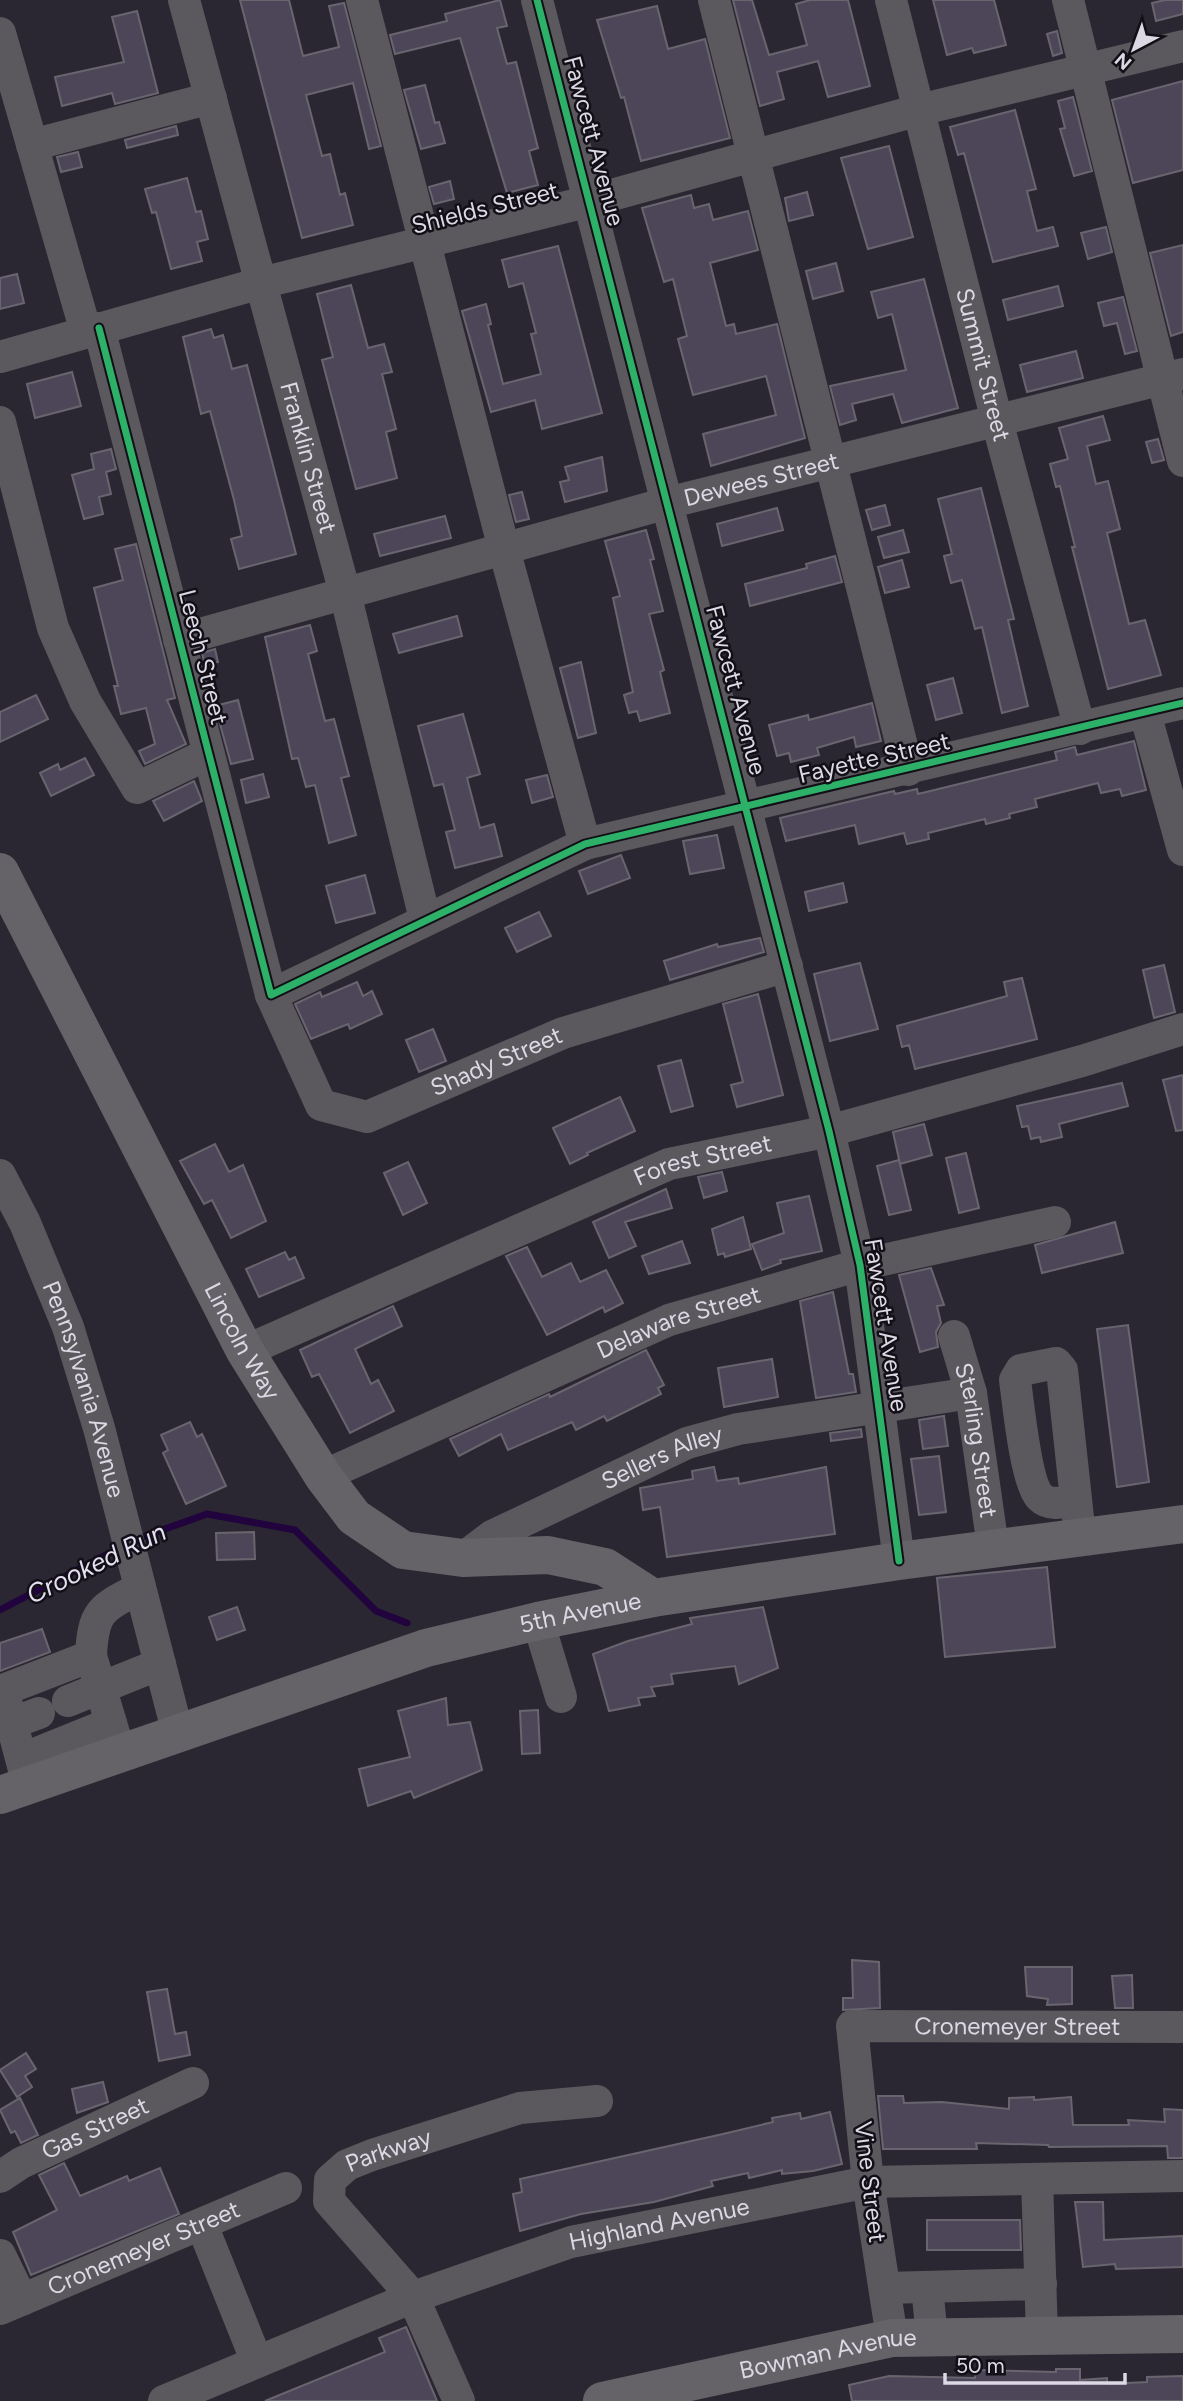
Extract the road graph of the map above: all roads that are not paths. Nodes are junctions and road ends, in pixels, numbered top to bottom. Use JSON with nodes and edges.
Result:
{"nodes":[{"id":1,"x":184,"y":0,"type":"edge"},
{"id":2,"x":362,"y":0,"type":"edge"},
{"id":3,"x":537,"y":0,"type":"edge"},
{"id":4,"x":714,"y":0,"type":"edge"},
{"id":5,"x":891,"y":0,"type":"edge"},
{"id":6,"x":1068,"y":0,"type":"edge"},
{"id":7,"x":0,"y":33,"type":"edge"},
{"id":8,"x":1183,"y":46,"type":"edge"},
{"id":9,"x":1086,"y":70,"type":"junction"},
{"id":10,"x":211,"y":98,"type":"junction"},
{"id":11,"x":919,"y":110,"type":"junction"},
{"id":12,"x":32,"y":145,"type":"junction"},
{"id":13,"x":755,"y":156,"type":"junction"},
{"id":14,"x":590,"y":201,"type":"junction"},
{"id":15,"x":425,"y":242,"type":"junction"},
{"id":16,"x":261,"y":283,"type":"junction"},
{"id":17,"x":92,"y":330,"type":"junction"},
{"id":18,"x":0,"y":357,"type":"edge"},
{"id":19,"x":1172,"y":377,"type":"edge"},
{"id":20,"x":997,"y":421,"type":"junction"},
{"id":21,"x":0,"y":422,"type":"edge"},
{"id":22,"x":1183,"y":461,"type":"edge"},
{"id":23,"x":831,"y":463,"type":"junction"},
{"id":24,"x":667,"y":503,"type":"junction"},
{"id":25,"x":504,"y":549,"type":"junction"},
{"id":26,"x":345,"y":593,"type":"junction"},
{"id":27,"x":179,"y":640,"type":"junction"},
{"id":28,"x":1183,"y":703,"type":"edge"},
{"id":29,"x":1145,"y":712,"type":"junction"},
{"id":30,"x":1080,"y":729,"type":"junction"},
{"id":31,"x":208,"y":754,"type":"junction"},
{"id":32,"x":908,"y":769,"type":"junction"},
{"id":33,"x":748,"y":807,"type":"junction"},
{"id":34,"x":585,"y":844,"type":"junction"},
{"id":35,"x":1183,"y":850,"type":"edge"},
{"id":36,"x":0,"y":872,"type":"edge"},
{"id":37,"x":425,"y":919,"type":"junction"},
{"id":38,"x":787,"y":966,"type":"junction"},
{"id":39,"x":271,"y":995,"type":"junction"},
{"id":40,"x":1183,"y":1029,"type":"edge"},
{"id":41,"x":829,"y":1130,"type":"junction"},
{"id":42,"x":0,"y":1175,"type":"edge"},
{"id":43,"x":1055,"y":1222,"type":"dead end"},
{"id":44,"x":860,"y":1265,"type":"junction"},
{"id":45,"x":954,"y":1336,"type":"dead end"},
{"id":46,"x":245,"y":1351,"type":"junction"},
{"id":47,"x":971,"y":1393,"type":"junction"},
{"id":48,"x":880,"y":1407,"type":"junction"},
{"id":49,"x":323,"y":1476,"type":"junction"},
{"id":50,"x":1183,"y":1524,"type":"edge"},
{"id":51,"x":993,"y":1547,"type":"junction"},
{"id":52,"x":463,"y":1558,"type":"junction"},
{"id":53,"x":899,"y":1561,"type":"junction"},
{"id":54,"x":137,"y":1575,"type":"junction"},
{"id":55,"x":653,"y":1598,"type":"junction"},
{"id":56,"x":538,"y":1621,"type":"junction"},
{"id":57,"x":91,"y":1656,"type":"junction"},
{"id":58,"x":160,"y":1664,"type":"junction"},
{"id":59,"x":101,"y":1689,"type":"junction"},
{"id":60,"x":561,"y":1697,"type":"dead end"},
{"id":61,"x":68,"y":1701,"type":"dead end"},
{"id":62,"x":178,"y":1734,"type":"junction"},
{"id":63,"x":116,"y":1738,"type":"junction"},
{"id":64,"x":17,"y":1780,"type":"edge"},
{"id":65,"x":852,"y":2026,"type":"joint"},
{"id":66,"x":1183,"y":2027,"type":"edge"},
{"id":67,"x":193,"y":2083,"type":"dead end"},
{"id":68,"x":597,"y":2101,"type":"dead end"},
{"id":69,"x":1183,"y":2176,"type":"edge"},
{"id":70,"x":0,"y":2177,"type":"edge"},
{"id":71,"x":1037,"y":2179,"type":"junction"},
{"id":72,"x":868,"y":2182,"type":"junction"},
{"id":73,"x":286,"y":2188,"type":"dead end"},
{"id":74,"x":202,"y":2225,"type":"junction"},
{"id":75,"x":0,"y":2255,"type":"edge"},
{"id":76,"x":1041,"y":2284,"type":"junction"},
{"id":77,"x":927,"y":2287,"type":"junction"},
{"id":78,"x":885,"y":2288,"type":"junction"},
{"id":79,"x":413,"y":2297,"type":"junction"},
{"id":80,"x":11,"y":2305,"type":"edge"},
{"id":81,"x":1183,"y":2334,"type":"edge"},
{"id":82,"x":1042,"y":2336,"type":"junction"},
{"id":83,"x":932,"y":2337,"type":"junction"},
{"id":84,"x":892,"y":2338,"type":"junction"},
{"id":85,"x":257,"y":2362,"type":"junction"},
{"id":86,"x":164,"y":2401,"type":"edge"},
{"id":87,"x":459,"y":2401,"type":"edge"},
{"id":88,"x":601,"y":2401,"type":"edge"}],
"edges":[{"from":1,"to":10,"type":"street","name":"Franklin Street"},
{"from":2,"to":15,"type":"street"},
{"from":3,"to":14,"type":"street","name":"Fawcett Avenue"},
{"from":4,"to":13,"type":"street"},
{"from":5,"to":11,"type":"street","name":"Summit Street"},
{"from":6,"to":9,"type":"street"},
{"from":7,"to":12,"type":"street","name":"Leech Street"},
{"from":8,"to":9,"type":"street","name":"Shields Street"},
{"from":9,"to":11,"type":"street","name":"Shields Street"},
{"from":9,"to":19,"type":"street"},
{"from":10,"to":12,"type":"street"},
{"from":10,"to":16,"type":"street","name":"Franklin Street"},
{"from":11,"to":13,"type":"street","name":"Shields Street"},
{"from":11,"to":20,"type":"street","name":"Summit Street"},
{"from":12,"to":17,"type":"street","name":"Leech Street"},
{"from":13,"to":14,"type":"street","name":"Shields Street"},
{"from":13,"to":23,"type":"street"},
{"from":14,"to":15,"type":"street","name":"Shields Street"},
{"from":14,"to":24,"type":"street","name":"Fawcett Avenue"},
{"from":15,"to":16,"type":"street","name":"Shields Street"},
{"from":15,"to":25,"type":"street"},
{"from":16,"to":17,"type":"street","name":"Shields Street"},
{"from":16,"to":26,"type":"street","name":"Franklin Street"},
{"from":17,"to":18,"type":"street","name":"Shields Street"},
{"from":17,"to":27,"type":"street","name":"Leech Street"},
{"from":19,"to":20,"type":"street","name":"Dewees Street"},
{"from":19,"to":22,"type":"street"},
{"from":20,"to":23,"type":"street","name":"Dewees Street"},
{"from":20,"to":30,"type":"street","name":"Summit Street"},
{"from":21,"to":31,"type":"street"},
{"from":23,"to":24,"type":"street","name":"Dewees Street"},
{"from":23,"to":32,"type":"street"},
{"from":24,"to":25,"type":"street","name":"Dewees Street"},
{"from":24,"to":33,"type":"street","name":"Fawcett Avenue"},
{"from":25,"to":26,"type":"street","name":"Dewees Street"},
{"from":25,"to":34,"type":"street"},
{"from":26,"to":27,"type":"street","name":"Dewees Street"},
{"from":26,"to":37,"type":"street","name":"Franklin Street"},
{"from":27,"to":31,"type":"street","name":"Leech Street"},
{"from":28,"to":29,"type":"street","name":"Fayette Street"},
{"from":29,"to":30,"type":"street","name":"Fayette Street"},
{"from":29,"to":35,"type":"street"},
{"from":30,"to":32,"type":"street","name":"Fayette Street"},
{"from":31,"to":39,"type":"street","name":"Leech Street"},
{"from":32,"to":33,"type":"street","name":"Fayette Street"},
{"from":33,"to":34,"type":"street","name":"Fayette Street"},
{"from":33,"to":38,"type":"street","name":"Fawcett Avenue"},
{"from":34,"to":37,"type":"street","name":"Fayette Street"},
{"from":36,"to":46,"type":"main road","name":"Lincoln Way"},
{"from":37,"to":39,"type":"street","name":"Fayette Street"},
{"from":38,"to":39,"type":"street","name":"Shady Street"},
{"from":38,"to":41,"type":"street","name":"Fawcett Avenue"},
{"from":40,"to":41,"type":"street","name":"Forest Street"},
{"from":41,"to":44,"type":"street","name":"Fawcett Avenue"},
{"from":41,"to":46,"type":"street","name":"Forest Street"},
{"from":42,"to":54,"type":"street","name":"Pennsylvania Avenue"},
{"from":43,"to":44,"type":"street","name":"Delaware Street"},
{"from":44,"to":48,"type":"street","name":"Fawcett Avenue"},
{"from":44,"to":49,"type":"street","name":"Delaware Street"},
{"from":45,"to":47,"type":"street","name":"Sterling Street"},
{"from":46,"to":49,"type":"main road","name":"Lincoln Way"},
{"from":47,"to":48,"type":"street","name":"Sellers Alley"},
{"from":47,"to":51,"type":"street","name":"Sterling Street"},
{"from":48,"to":52,"type":"street","name":"Sellers Alley"},
{"from":48,"to":53,"type":"street","name":"Fawcett Avenue"},
{"from":49,"to":52,"type":"main road","name":"Lincoln Way"},
{"from":50,"to":51,"type":"main road","name":"5th Avenue"},
{"from":51,"to":53,"type":"main road","name":"5th Avenue"},
{"from":52,"to":55,"type":"main road","name":"Lincoln Way"},
{"from":53,"to":55,"type":"main road","name":"5th Avenue"},
{"from":54,"to":57,"type":"street"},
{"from":54,"to":58,"type":"street","name":"Pennsylvania Avenue"},
{"from":55,"to":56,"type":"main road","name":"5th Avenue"},
{"from":56,"to":60,"type":"street"},
{"from":56,"to":62,"type":"main road","name":"5th Avenue"},
{"from":57,"to":59,"type":"street"},
{"from":57,"to":64,"type":"street"},
{"from":58,"to":59,"type":"street"},
{"from":58,"to":62,"type":"street","name":"Pennsylvania Avenue"},
{"from":59,"to":61,"type":"street"},
{"from":59,"to":63,"type":"street"},
{"from":62,"to":63,"type":"main road","name":"5th Avenue"},
{"from":63,"to":64,"type":"main road","name":"5th Avenue"},
{"from":65,"to":66,"type":"street","name":"Cronemeyer Street"},
{"from":65,"to":72,"type":"street","name":"Vine Street"},
{"from":67,"to":70,"type":"street","name":"Gas Street"},
{"from":68,"to":79,"type":"street","name":"Parkway"},
{"from":69,"to":71,"type":"street","name":"Highland Avenue"},
{"from":71,"to":72,"type":"street","name":"Highland Avenue"},
{"from":71,"to":76,"type":"street"},
{"from":72,"to":78,"type":"street","name":"Vine Street"},
{"from":72,"to":79,"type":"street","name":"Highland Avenue"},
{"from":73,"to":74,"type":"street","name":"Cronemeyer Street"},
{"from":74,"to":80,"type":"street","name":"Cronemeyer Street"},
{"from":74,"to":85,"type":"street"},
{"from":75,"to":80,"type":"street"},
{"from":76,"to":77,"type":"street"},
{"from":76,"to":82,"type":"street"},
{"from":77,"to":78,"type":"street"},
{"from":77,"to":83,"type":"street"},
{"from":78,"to":84,"type":"street","name":"Vine Street"},
{"from":79,"to":85,"type":"street","name":"Highland Avenue"},
{"from":79,"to":87,"type":"street"},
{"from":81,"to":82,"type":"main road","name":"Bowman Avenue"},
{"from":82,"to":83,"type":"main road","name":"Bowman Avenue"},
{"from":83,"to":84,"type":"main road","name":"Bowman Avenue"},
{"from":84,"to":88,"type":"main road","name":"Bowman Avenue"},
{"from":85,"to":86,"type":"street","name":"Highland Avenue"}]}
